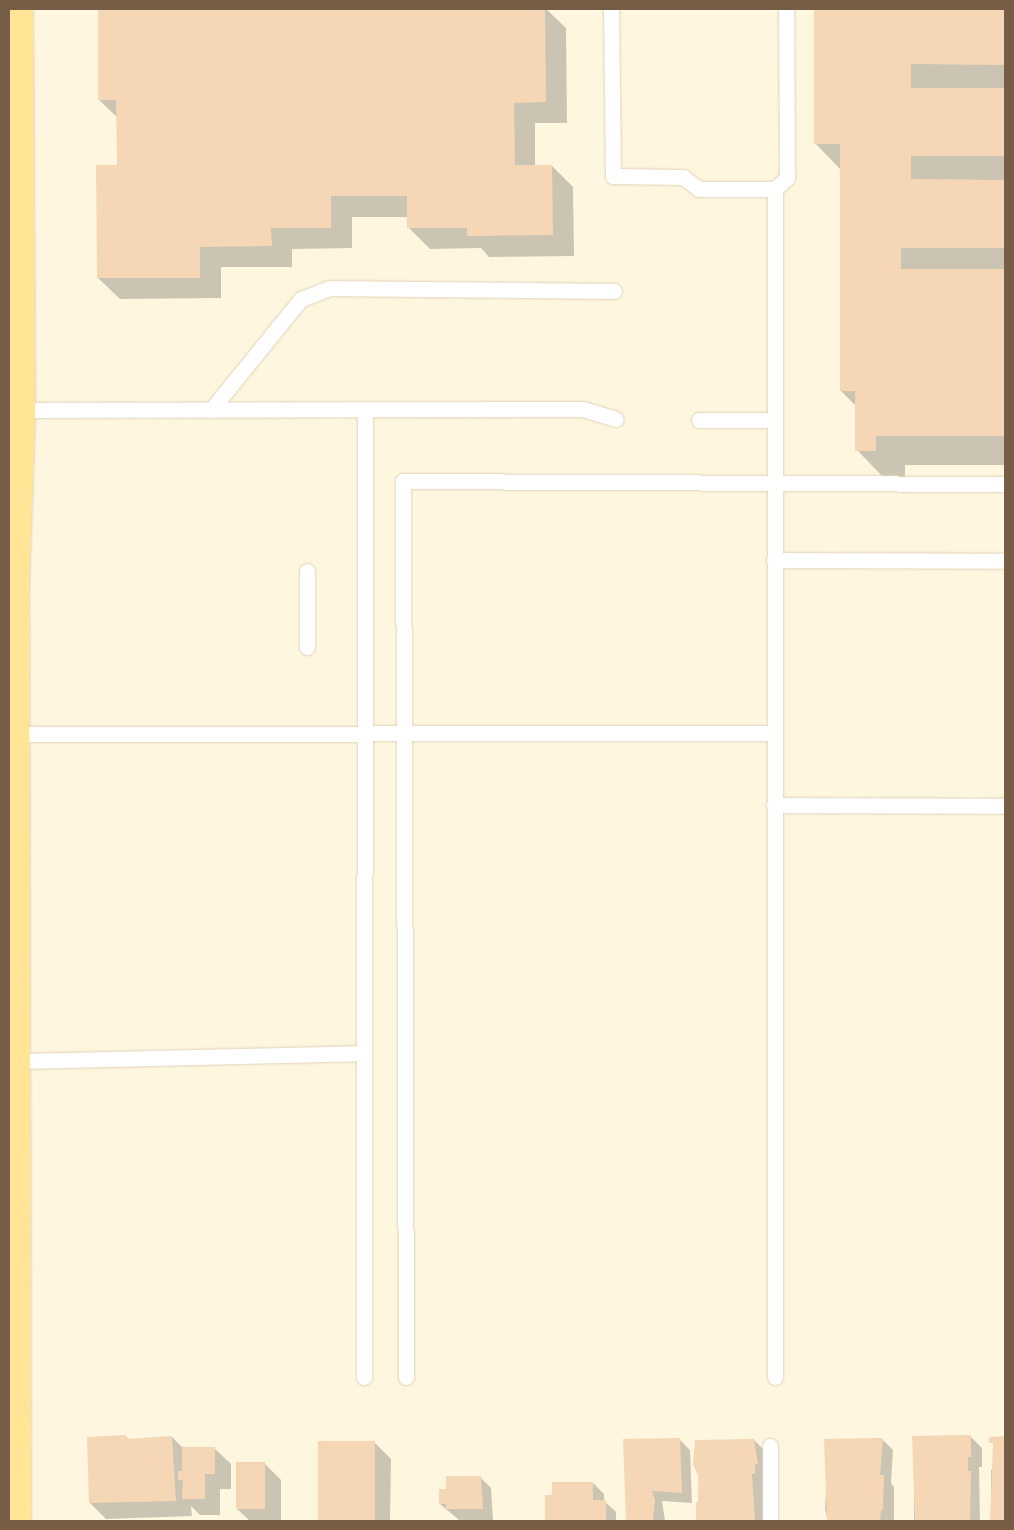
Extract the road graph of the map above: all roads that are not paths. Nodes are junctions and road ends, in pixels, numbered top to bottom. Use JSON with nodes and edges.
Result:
{"nodes":[{"id":1,"x":19,"y":9,"type":"edge"},
{"id":2,"x":611,"y":9,"type":"edge"},
{"id":3,"x":786,"y":9,"type":"edge"},
{"id":4,"x":776,"y":189,"type":"junction"},
{"id":5,"x":614,"y":291,"type":"dead end"},
{"id":6,"x":21,"y":410,"type":"junction"},
{"id":7,"x":211,"y":410,"type":"junction"},
{"id":8,"x":365,"y":410,"type":"junction"},
{"id":9,"x":615,"y":419,"type":"dead end"},
{"id":10,"x":699,"y":420,"type":"dead end"},
{"id":11,"x":774,"y":420,"type":"junction"},
{"id":12,"x":774,"y":483,"type":"junction"},
{"id":13,"x":1005,"y":484,"type":"edge"},
{"id":14,"x":774,"y":560,"type":"junction"},
{"id":15,"x":1005,"y":560,"type":"edge"},
{"id":16,"x":307,"y":571,"type":"dead end"},
{"id":17,"x":307,"y":647,"type":"dead end"},
{"id":18,"x":404,"y":732,"type":"junction"},
{"id":19,"x":774,"y":733,"type":"junction"},
{"id":20,"x":16,"y":734,"type":"junction"},
{"id":21,"x":364,"y":736,"type":"junction"},
{"id":22,"x":774,"y":805,"type":"junction"},
{"id":23,"x":1005,"y":806,"type":"edge"},
{"id":24,"x":364,"y":1053,"type":"junction"},
{"id":25,"x":18,"y":1061,"type":"junction"},
{"id":26,"x":364,"y":1377,"type":"dead end"},
{"id":27,"x":406,"y":1377,"type":"dead end"},
{"id":28,"x":775,"y":1377,"type":"dead end"},
{"id":29,"x":770,"y":1446,"type":"dead end"},
{"id":30,"x":17,"y":1521,"type":"edge"},
{"id":31,"x":770,"y":1521,"type":"edge"}],
"edges":[{"from":1,"to":6,"type":"main road"},
{"from":2,"to":4,"type":"lane"},
{"from":3,"to":4,"type":"lane"},
{"from":4,"to":11,"type":"lane"},
{"from":5,"to":7,"type":"lane"},
{"from":6,"to":7,"type":"lane"},
{"from":6,"to":20,"type":"main road"},
{"from":7,"to":8,"type":"lane"},
{"from":8,"to":9,"type":"lane"},
{"from":8,"to":21,"type":"lane"},
{"from":10,"to":11,"type":"lane"},
{"from":11,"to":12,"type":"lane"},
{"from":12,"to":13,"type":"lane"},
{"from":12,"to":14,"type":"lane"},
{"from":12,"to":18,"type":"lane"},
{"from":14,"to":15,"type":"lane"},
{"from":14,"to":19,"type":"lane"},
{"from":16,"to":17,"type":"lane"},
{"from":18,"to":19,"type":"lane"},
{"from":18,"to":21,"type":"lane"},
{"from":18,"to":27,"type":"lane"},
{"from":19,"to":22,"type":"lane"},
{"from":20,"to":21,"type":"lane"},
{"from":20,"to":25,"type":"main road"},
{"from":21,"to":24,"type":"lane"},
{"from":22,"to":23,"type":"lane"},
{"from":22,"to":28,"type":"lane"},
{"from":24,"to":25,"type":"lane"},
{"from":24,"to":26,"type":"lane"},
{"from":25,"to":30,"type":"main road"},
{"from":29,"to":31,"type":"lane"}]}
